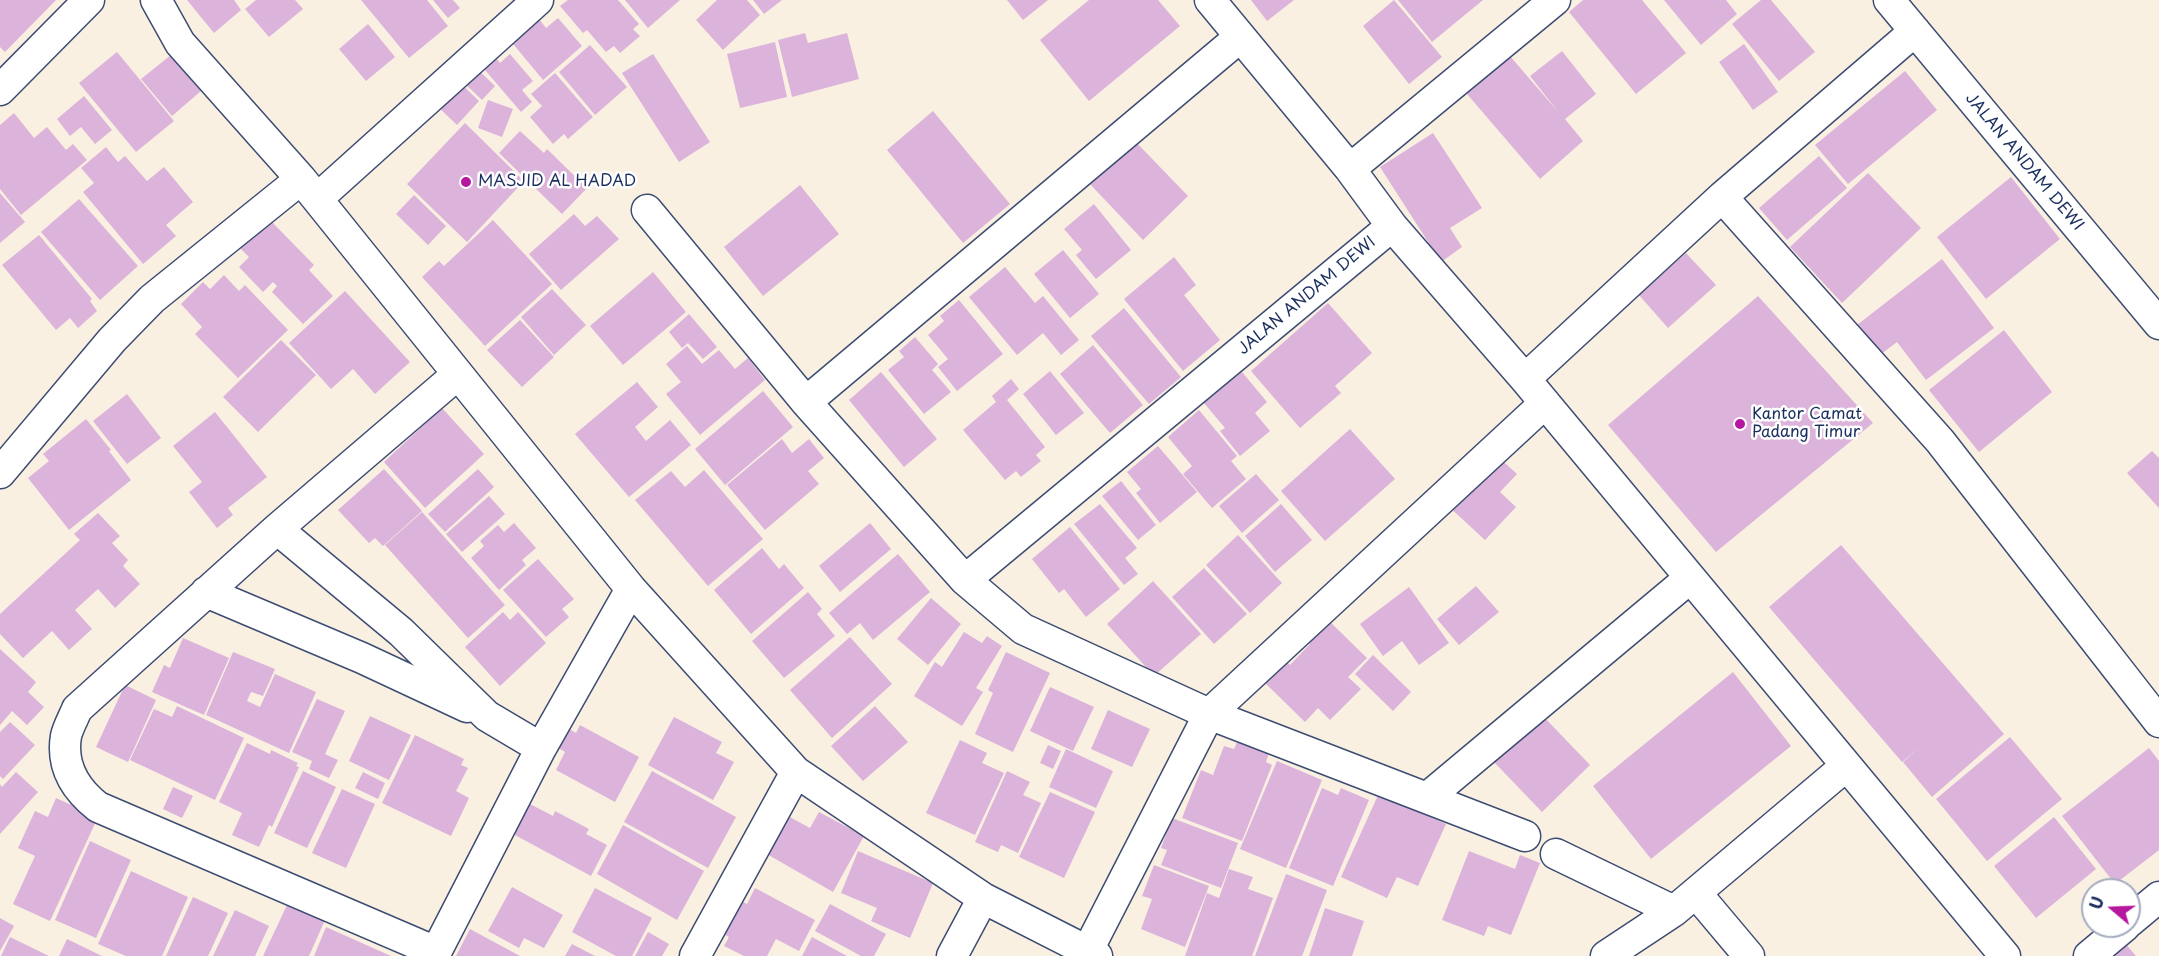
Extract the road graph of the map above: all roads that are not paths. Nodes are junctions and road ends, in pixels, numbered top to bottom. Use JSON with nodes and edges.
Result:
{"nodes":[{"id":1,"x":89,"y":0,"type":"edge"},
{"id":2,"x":156,"y":0,"type":"edge"},
{"id":3,"x":538,"y":0,"type":"edge"},
{"id":4,"x":1210,"y":0,"type":"edge"},
{"id":5,"x":1889,"y":0,"type":"edge"},
{"id":6,"x":1548,"y":2,"type":"edge"},
{"id":7,"x":1916,"y":31,"type":"junction"},
{"id":8,"x":1240,"y":37,"type":"junction"},
{"id":9,"x":0,"y":90,"type":"edge"},
{"id":10,"x":1350,"y":169,"type":"junction"},
{"id":11,"x":309,"y":189,"type":"junction"},
{"id":12,"x":1722,"y":197,"type":"junction"},
{"id":13,"x":647,"y":210,"type":"dead end"},
{"id":14,"x":1392,"y":226,"type":"junction"},
{"id":15,"x":2159,"y":324,"type":"edge"},
{"id":16,"x":458,"y":374,"type":"junction"},
{"id":17,"x":1525,"y":379,"type":"junction"},
{"id":18,"x":806,"y":402,"type":"junction"},
{"id":19,"x":1545,"y":403,"type":"junction"},
{"id":20,"x":0,"y":473,"type":"edge"},
{"id":21,"x":277,"y":529,"type":"junction"},
{"id":22,"x":1690,"y":578,"type":"junction"},
{"id":23,"x":964,"y":580,"type":"junction"},
{"id":24,"x":631,"y":589,"type":"junction"},
{"id":25,"x":207,"y":592,"type":"junction"},
{"id":26,"x":1209,"y":714,"type":"junction"},
{"id":27,"x":487,"y":716,"type":"junction"},
{"id":28,"x":2159,"y":722,"type":"edge"},
{"id":29,"x":541,"y":748,"type":"junction"},
{"id":30,"x":1846,"y":766,"type":"junction"},
{"id":31,"x":796,"y":772,"type":"junction"},
{"id":32,"x":1428,"y":797,"type":"junction"},
{"id":33,"x":1525,"y":836,"type":"dead end"},
{"id":34,"x":1556,"y":854,"type":"dead end"},
{"id":35,"x":2159,"y":897,"type":"edge"},
{"id":36,"x":983,"y":898,"type":"junction"},
{"id":37,"x":1685,"y":902,"type":"junction"},
{"id":38,"x":2141,"y":912,"type":"edge"},
{"id":39,"x":2111,"y":938,"type":"edge"},
{"id":40,"x":1093,"y":953,"type":"edge"},
{"id":41,"x":435,"y":954,"type":"edge"},
{"id":42,"x":695,"y":956,"type":"edge"},
{"id":43,"x":952,"y":956,"type":"edge"},
{"id":44,"x":1606,"y":956,"type":"edge"},
{"id":45,"x":1749,"y":956,"type":"edge"},
{"id":46,"x":2005,"y":956,"type":"edge"},
{"id":47,"x":2089,"y":956,"type":"edge"}],
"edges":[{"from":1,"to":9,"type":"street"},
{"from":2,"to":11,"type":"street"},
{"from":3,"to":11,"type":"street"},
{"from":4,"to":8,"type":"street","name":"JALAN ANDAM DEWI"},
{"from":5,"to":7,"type":"street","name":"JALAN ANDAM DEWI"},
{"from":6,"to":10,"type":"street"},
{"from":7,"to":12,"type":"street"},
{"from":7,"to":15,"type":"street","name":"JALAN ANDAM DEWI"},
{"from":8,"to":10,"type":"street","name":"JALAN ANDAM DEWI"},
{"from":8,"to":18,"type":"street"},
{"from":10,"to":14,"type":"street","name":"JALAN ANDAM DEWI"},
{"from":11,"to":16,"type":"street"},
{"from":11,"to":20,"type":"street"},
{"from":12,"to":17,"type":"street"},
{"from":12,"to":28,"type":"street"},
{"from":13,"to":18,"type":"street"},
{"from":14,"to":17,"type":"street"},
{"from":14,"to":23,"type":"street","name":"JALAN ANDAM DEWI"},
{"from":16,"to":21,"type":"street"},
{"from":16,"to":24,"type":"street"},
{"from":17,"to":19,"type":"street"},
{"from":18,"to":23,"type":"street"},
{"from":19,"to":22,"type":"street"},
{"from":19,"to":26,"type":"street"},
{"from":21,"to":25,"type":"street"},
{"from":21,"to":27,"type":"street"},
{"from":22,"to":30,"type":"street"},
{"from":22,"to":32,"type":"street"},
{"from":23,"to":26,"type":"street"},
{"from":24,"to":29,"type":"street"},
{"from":24,"to":31,"type":"street"},
{"from":25,"to":27,"type":"street"},
{"from":25,"to":41,"type":"street"},
{"from":26,"to":32,"type":"street"},
{"from":26,"to":40,"type":"street"},
{"from":27,"to":29,"type":"street"},
{"from":29,"to":41,"type":"street"},
{"from":30,"to":37,"type":"street"},
{"from":30,"to":46,"type":"street"},
{"from":31,"to":36,"type":"street"},
{"from":31,"to":42,"type":"street"},
{"from":32,"to":33,"type":"street"},
{"from":34,"to":37,"type":"street"},
{"from":35,"to":38,"type":"street"},
{"from":36,"to":40,"type":"street"},
{"from":36,"to":43,"type":"street"},
{"from":37,"to":44,"type":"street"},
{"from":37,"to":45,"type":"street"},
{"from":39,"to":47,"type":"street"}]}
